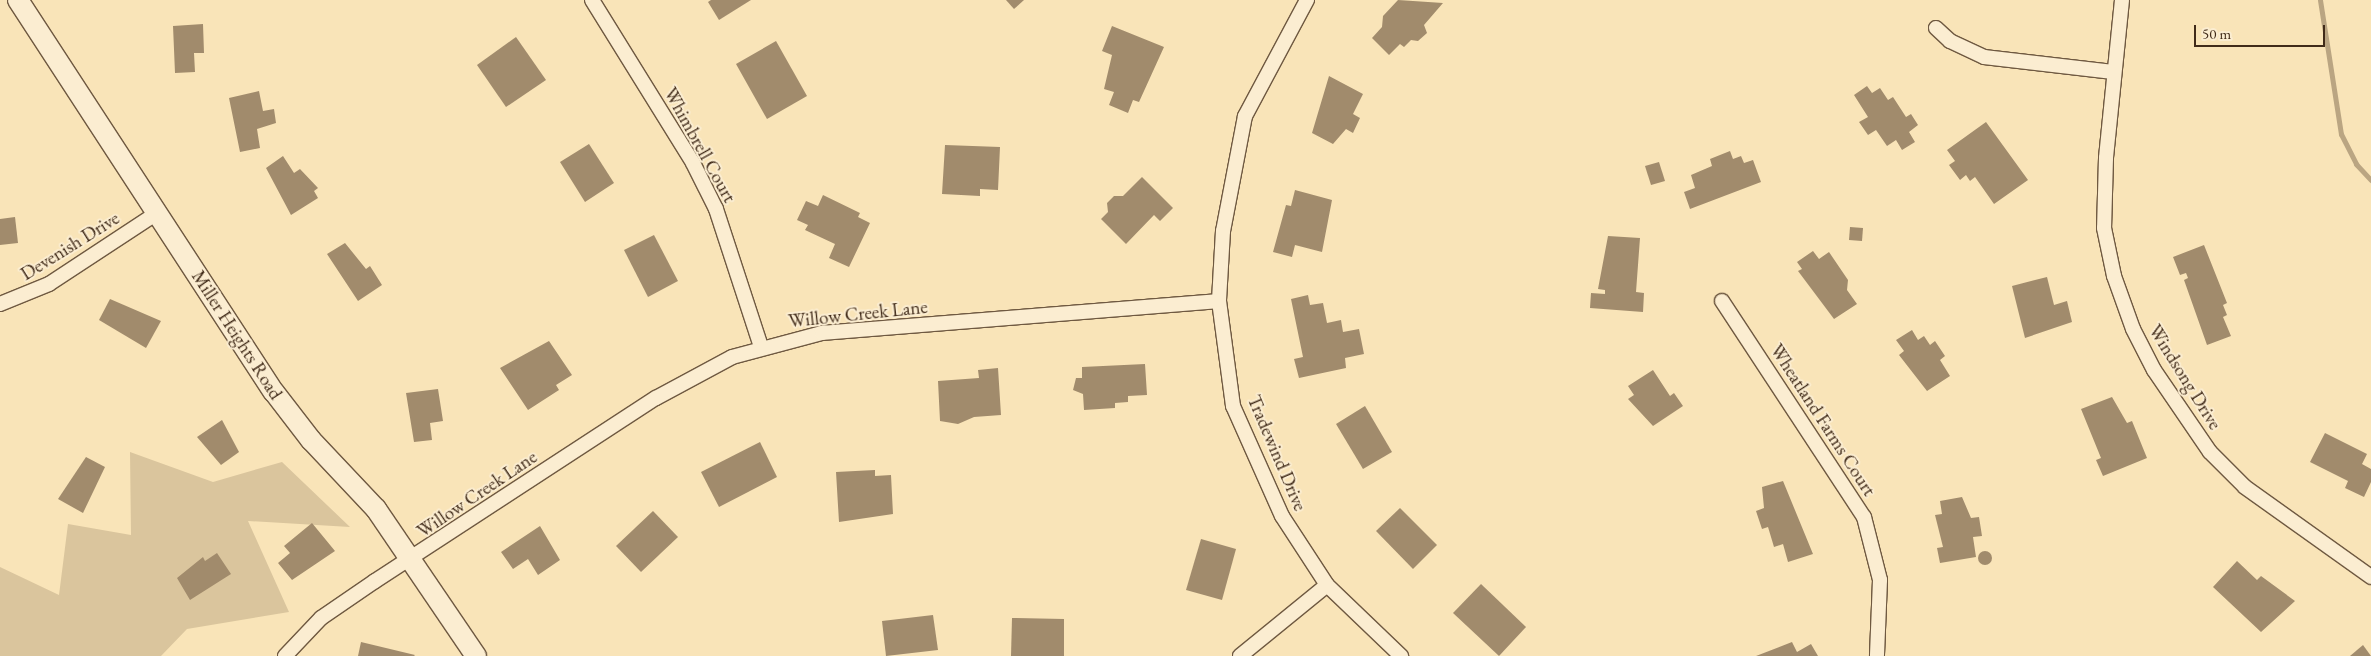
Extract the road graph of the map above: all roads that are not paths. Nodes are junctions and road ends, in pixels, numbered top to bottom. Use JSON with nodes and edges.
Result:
{"nodes":[{"id":1,"x":18,"y":0,"type":"edge"},
{"id":2,"x":592,"y":0,"type":"edge"},
{"id":3,"x":1307,"y":0,"type":"edge"},
{"id":4,"x":2122,"y":0,"type":"edge"},
{"id":5,"x":1936,"y":28,"type":"dead end"},
{"id":6,"x":2113,"y":72,"type":"junction"},
{"id":7,"x":156,"y":213,"type":"junction"},
{"id":8,"x":1219,"y":301,"type":"junction"},
{"id":9,"x":1722,"y":301,"type":"dead end"},
{"id":10,"x":0,"y":304,"type":"edge"},
{"id":11,"x":762,"y":347,"type":"junction"},
{"id":12,"x":412,"y":560,"type":"junction"},
{"id":13,"x":2371,"y":577,"type":"edge"},
{"id":14,"x":1328,"y":585,"type":"junction"},
{"id":15,"x":285,"y":656,"type":"edge"},
{"id":16,"x":476,"y":656,"type":"edge"},
{"id":17,"x":1240,"y":656,"type":"edge"},
{"id":18,"x":1401,"y":656,"type":"edge"},
{"id":19,"x":1877,"y":656,"type":"edge"}],
"edges":[{"from":1,"to":7,"type":"street","name":"Miller Heights Road"},
{"from":2,"to":11,"type":"street","name":"Whimbrell Court"},
{"from":3,"to":8,"type":"street","name":"Tradewind Drive"},
{"from":4,"to":6,"type":"street","name":"Windsong Drive"},
{"from":5,"to":6,"type":"street"},
{"from":6,"to":13,"type":"street","name":"Windsong Drive"},
{"from":7,"to":10,"type":"street","name":"Devenish Drive"},
{"from":7,"to":12,"type":"street","name":"Miller Heights Road"},
{"from":8,"to":11,"type":"street","name":"Willow Creek Lane"},
{"from":8,"to":14,"type":"street","name":"Tradewind Drive"},
{"from":9,"to":19,"type":"street","name":"Wheatland Farms Court"},
{"from":11,"to":12,"type":"street","name":"Willow Creek Lane"},
{"from":12,"to":15,"type":"street","name":"Willow Creek Lane"},
{"from":12,"to":16,"type":"street","name":"Miller Heights Road"},
{"from":14,"to":17,"type":"street"},
{"from":14,"to":18,"type":"street","name":"Tradewind Drive"}]}
